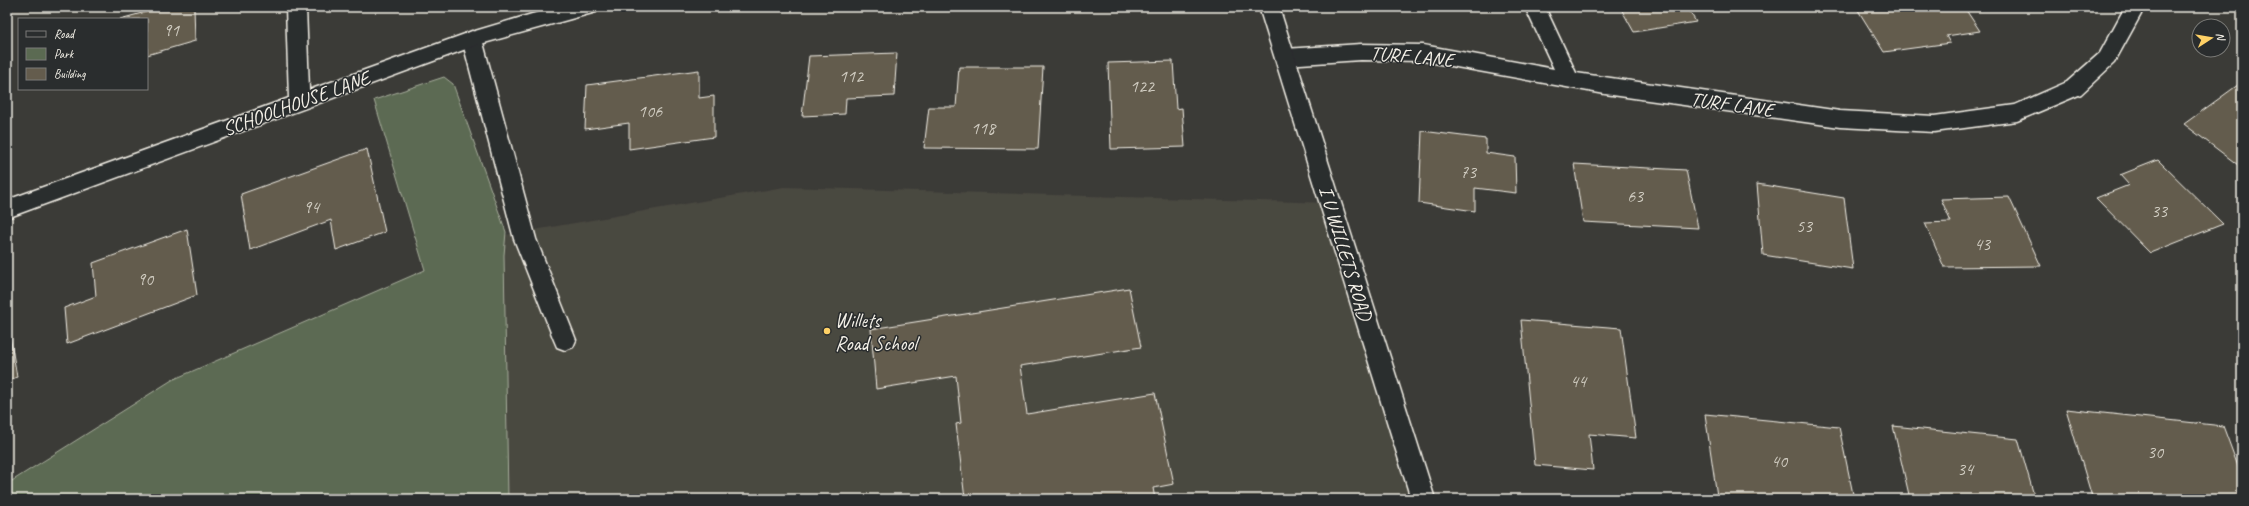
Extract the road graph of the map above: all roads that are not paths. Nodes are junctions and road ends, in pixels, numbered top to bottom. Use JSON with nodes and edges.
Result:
{"nodes":[{"id":1,"x":296,"y":7,"type":"edge"},
{"id":2,"x":589,"y":7,"type":"edge"},
{"id":3,"x":1269,"y":7,"type":"edge"},
{"id":4,"x":1535,"y":7,"type":"edge"},
{"id":5,"x":2135,"y":7,"type":"edge"},
{"id":6,"x":472,"y":39,"type":"junction"},
{"id":7,"x":1285,"y":57,"type":"junction"},
{"id":8,"x":1569,"y":79,"type":"junction"},
{"id":9,"x":299,"y":102,"type":"junction"},
{"id":10,"x":7,"y":209,"type":"edge"},
{"id":11,"x":566,"y":340,"type":"dead end"},
{"id":12,"x":1423,"y":499,"type":"edge"}],
"edges":[{"from":1,"to":9,"type":"street"},
{"from":2,"to":6,"type":"street","name":"SCHOOLHOUSE LANE"},
{"from":3,"to":7,"type":"street","name":"I U WILLETS ROAD"},
{"from":4,"to":8,"type":"street"},
{"from":5,"to":8,"type":"street","name":"TURF LANE"},
{"from":6,"to":9,"type":"street","name":"SCHOOLHOUSE LANE"},
{"from":6,"to":11,"type":"street"},
{"from":7,"to":8,"type":"street","name":"TURF LANE"},
{"from":7,"to":12,"type":"street","name":"I U WILLETS ROAD"},
{"from":9,"to":10,"type":"street","name":"SCHOOLHOUSE LANE"}]}
